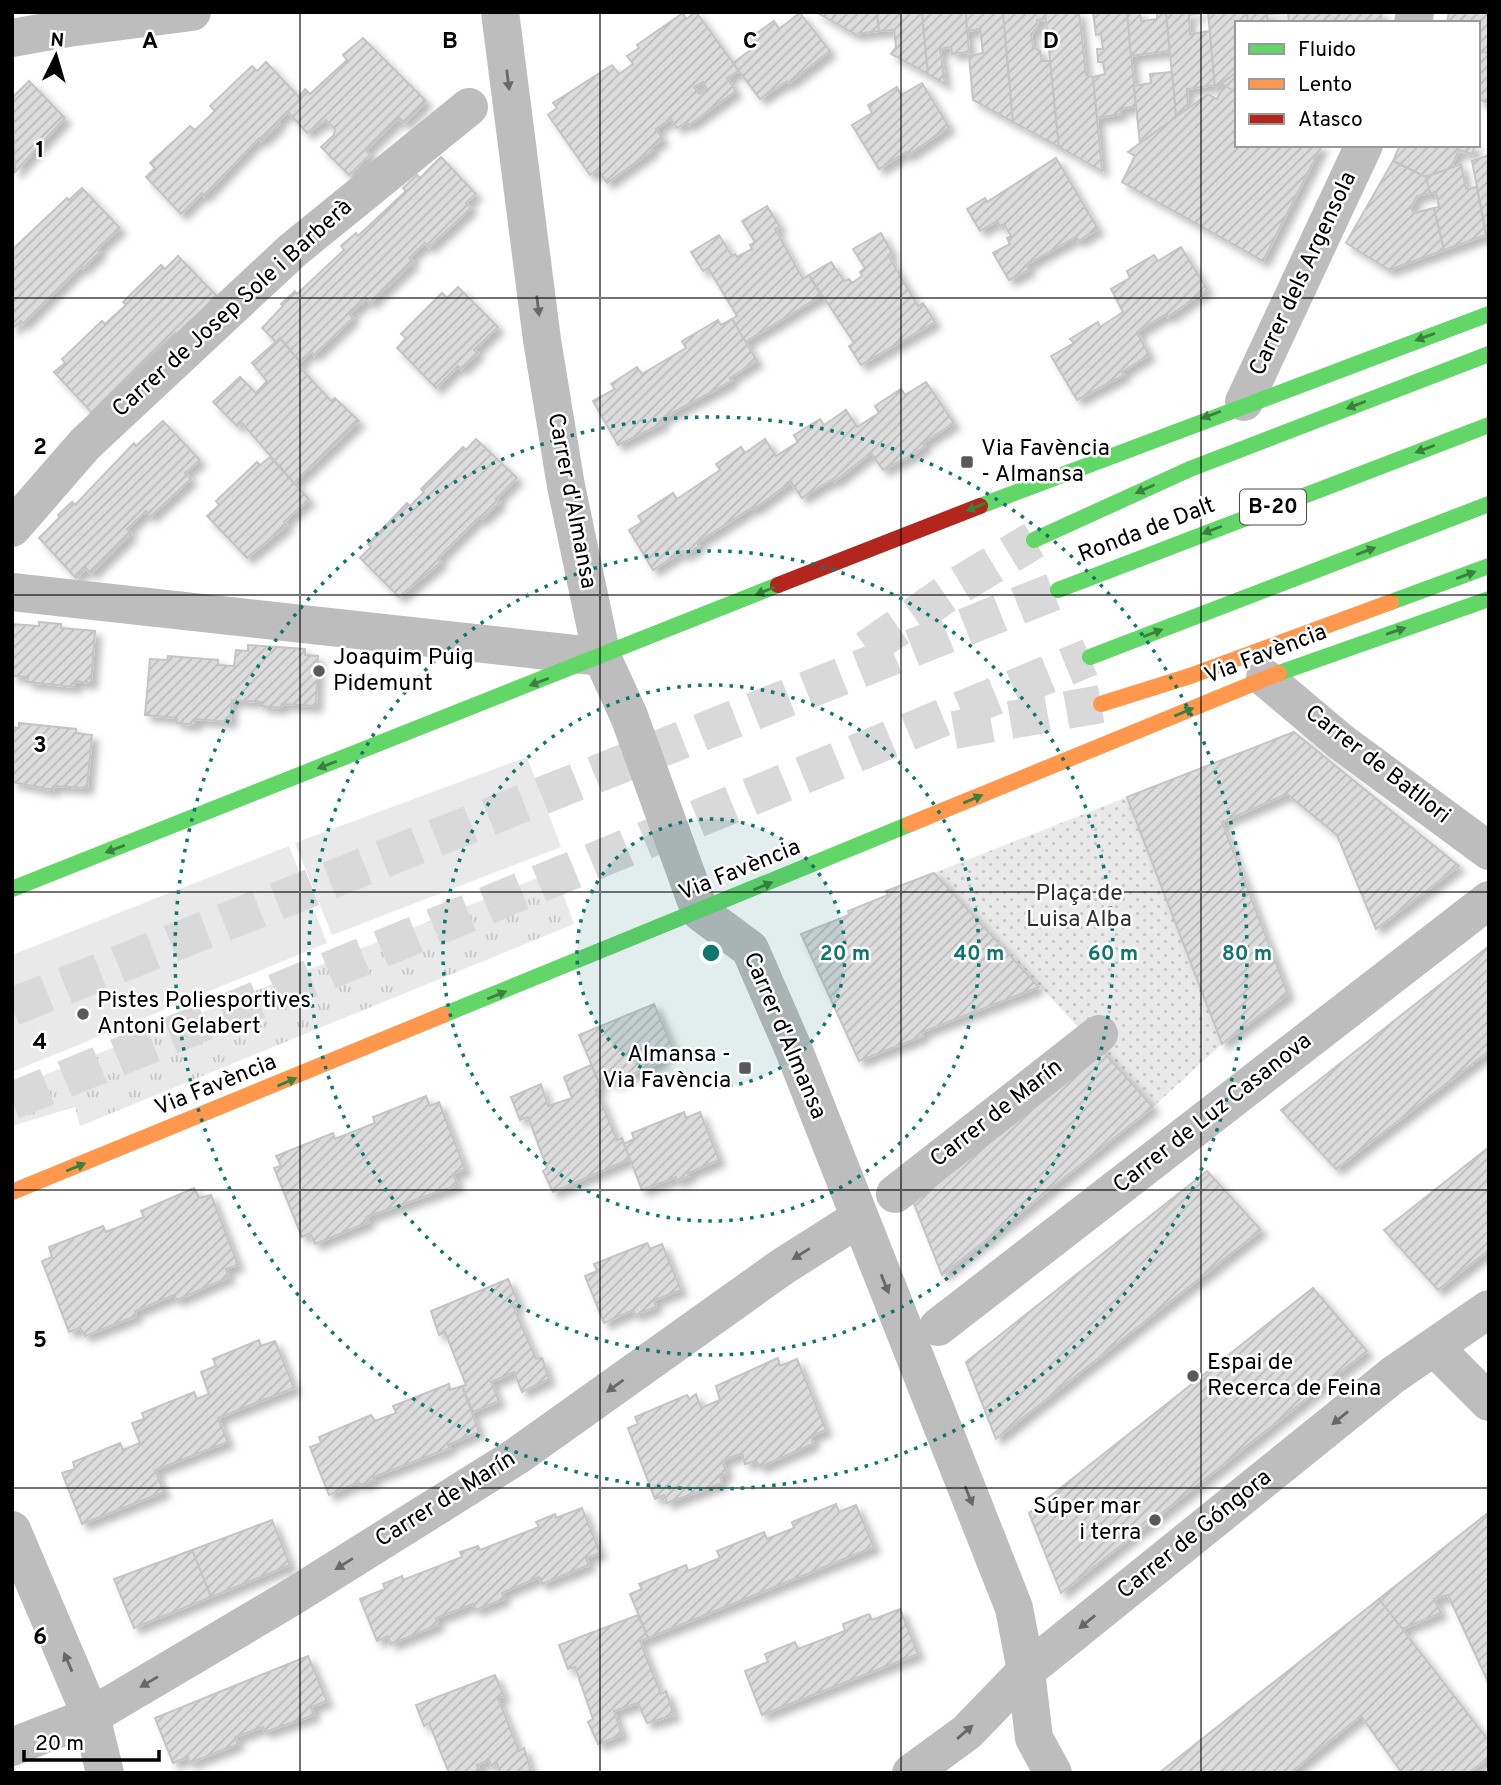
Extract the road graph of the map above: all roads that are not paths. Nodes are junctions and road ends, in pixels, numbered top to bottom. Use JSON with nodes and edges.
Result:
{"nodes":[{"id":1,"x":192,"y":12,"type":"edge"},
{"id":2,"x":500,"y":12,"type":"edge"},
{"id":3,"x":12,"y":38,"type":"edge"},
{"id":4,"x":469,"y":107,"type":"dead end"},
{"id":5,"x":1363,"y":147,"type":"edge"},
{"id":6,"x":1489,"y":314,"type":"edge"},
{"id":7,"x":1489,"y":354,"type":"edge"},
{"id":8,"x":1244,"y":402,"type":"junction"},
{"id":9,"x":1489,"y":425,"type":"edge"},
{"id":10,"x":1489,"y":504,"type":"edge"},
{"id":11,"x":12,"y":528,"type":"edge"},
{"id":12,"x":1034,"y":540,"type":"tunnel mouth"},
{"id":13,"x":1489,"y":566,"type":"edge"},
{"id":14,"x":1058,"y":590,"type":"tunnel mouth"},
{"id":15,"x":12,"y":593,"type":"edge"},
{"id":16,"x":1489,"y":599,"type":"edge"},
{"id":17,"x":602,"y":657,"type":"junction"},
{"id":18,"x":1090,"y":657,"type":"tunnel mouth"},
{"id":19,"x":1265,"y":678,"type":"junction"},
{"id":20,"x":1101,"y":704,"type":"tunnel mouth"},
{"id":21,"x":1489,"y":851,"type":"edge"},
{"id":22,"x":12,"y":889,"type":"edge"},
{"id":23,"x":1489,"y":900,"type":"edge"},
{"id":24,"x":700,"y":912,"type":"junction"},
{"id":25,"x":1099,"y":1034,"type":"dead end"},
{"id":26,"x":12,"y":1192,"type":"edge"},
{"id":27,"x":895,"y":1194,"type":"dead end"},
{"id":28,"x":859,"y":1218,"type":"junction"},
{"id":29,"x":1489,"y":1310,"type":"edge"},
{"id":30,"x":938,"y":1327,"type":"dead end"},
{"id":31,"x":1434,"y":1348,"type":"junction"},
{"id":32,"x":1489,"y":1402,"type":"edge"},
{"id":33,"x":12,"y":1530,"type":"edge"},
{"id":34,"x":1026,"y":1671,"type":"junction"},
{"id":35,"x":91,"y":1717,"type":"junction"},
{"id":36,"x":12,"y":1747,"type":"edge"},
{"id":37,"x":105,"y":1773,"type":"edge"},
{"id":38,"x":911,"y":1773,"type":"edge"},
{"id":39,"x":1053,"y":1773,"type":"edge"}],
"edges":[{"from":1,"to":3,"type":"street"},
{"from":2,"to":17,"type":"street","name":"Carrer d'Almansa","one_way":true},
{"from":4,"to":11,"type":"street","name":"Carrer de Josep Sole i Barberà"},
{"from":5,"to":8,"type":"street","name":"Carrer dels Argensola"},
{"from":6,"to":8,"type":"main road","one_way":true},
{"from":7,"to":12,"type":"main road","one_way":true},
{"from":8,"to":17,"type":"main road","one_way":true},
{"from":9,"to":14,"type":"main road","name":"Ronda de Dalt","number":"B-20","one_way":true},
{"from":18,"to":10,"type":"main road","one_way":true},
{"from":20,"to":13,"type":"main road","one_way":true},
{"from":15,"to":17,"type":"street"},
{"from":19,"to":16,"type":"main road","name":"Via Favència","one_way":true},
{"from":17,"to":22,"type":"main road","one_way":true},
{"from":17,"to":24,"type":"street","name":"Carrer d'Almansa"},
{"from":19,"to":21,"type":"street","name":"Carrer de Batllori"},
{"from":24,"to":19,"type":"main road","name":"Via Favència","one_way":true},
{"from":23,"to":30,"type":"street","name":"Carrer de Luz Casanova"},
{"from":26,"to":24,"type":"main road","name":"Via Favència","one_way":true},
{"from":24,"to":28,"type":"street","name":"Carrer d'Almansa"},
{"from":25,"to":27,"type":"street","name":"Carrer de Marín"},
{"from":28,"to":34,"type":"street","name":"Carrer d'Almansa","one_way":true},
{"from":28,"to":35,"type":"street","name":"Carrer de Marín","one_way":true},
{"from":29,"to":31,"type":"street","name":"Carrer de Góngora"},
{"from":31,"to":32,"type":"street"},
{"from":31,"to":34,"type":"street","name":"Carrer de Góngora","one_way":true},
{"from":35,"to":33,"type":"street","one_way":true},
{"from":38,"to":34,"type":"street","name":"Carrer de Góngora","one_way":true},
{"from":34,"to":39,"type":"street","name":"Carrer d'Almansa"},
{"from":35,"to":36,"type":"street","name":"Carrer de Marín"},
{"from":35,"to":37,"type":"street"}]}
